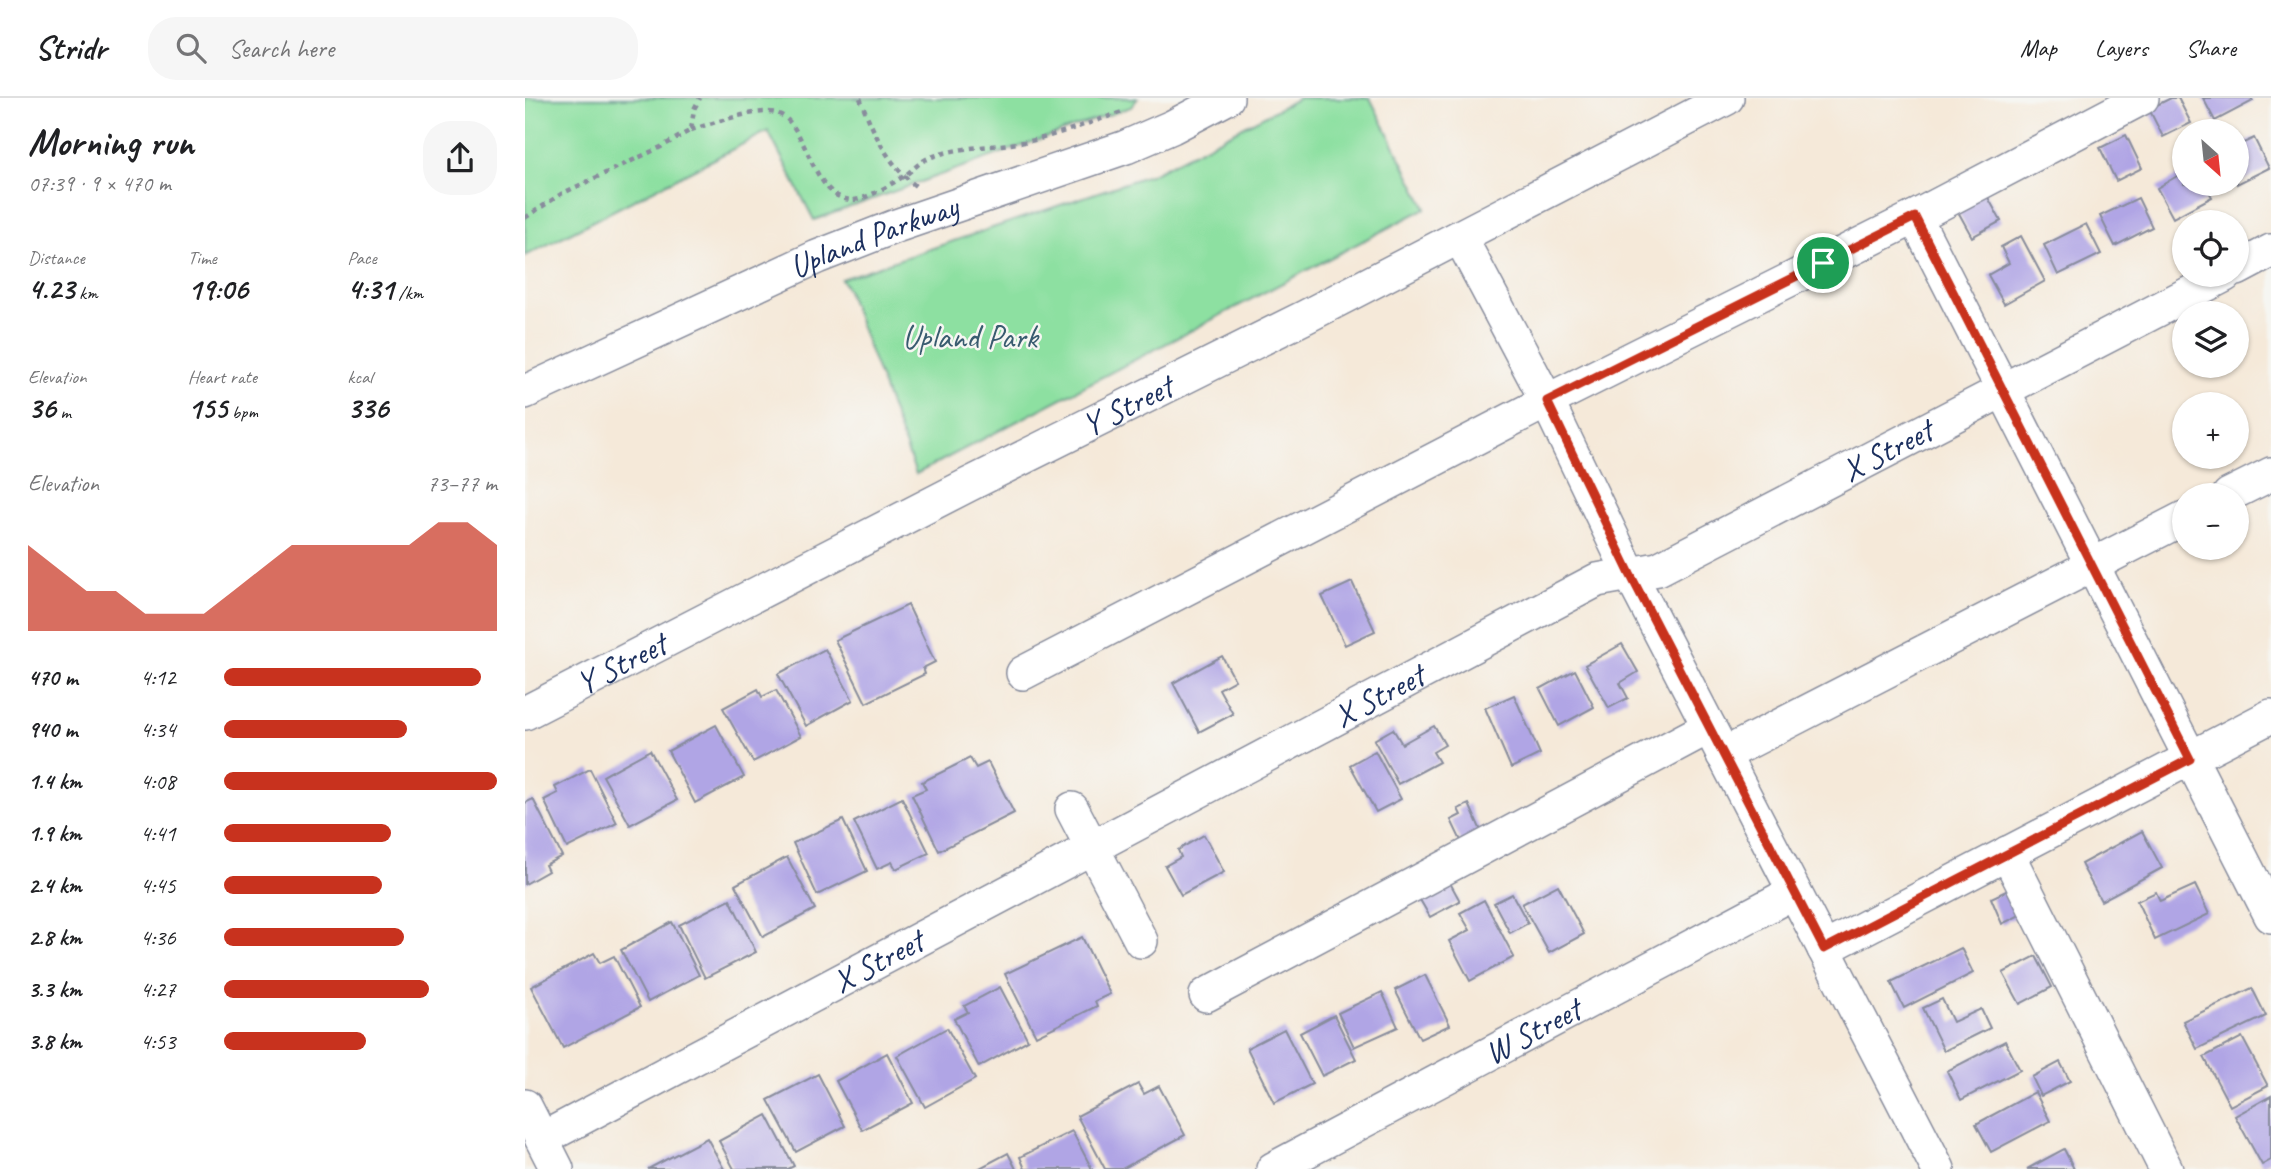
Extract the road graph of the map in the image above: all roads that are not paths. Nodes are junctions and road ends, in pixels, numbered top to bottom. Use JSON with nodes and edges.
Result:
{"nodes":[{"id":1,"x":1227,"y":98,"type":"edge"},
{"id":2,"x":1727,"y":98,"type":"edge"},
{"id":3,"x":2142,"y":98,"type":"edge"},
{"id":4,"x":1915,"y":217,"type":"junction"},
{"id":5,"x":1460,"y":237,"type":"junction"},
{"id":6,"x":2271,"y":251,"type":"edge"},
{"id":7,"x":2249,"y":263,"type":"edge"},
{"id":8,"x":2202,"y":287,"type":"edge"},
{"id":9,"x":2002,"y":390,"type":"junction"},
{"id":10,"x":525,"y":392,"type":"edge"},
{"id":11,"x":1547,"y":401,"type":"junction"},
{"id":12,"x":2271,"y":474,"type":"edge"},
{"id":13,"x":2249,"y":485,"type":"edge"},
{"id":14,"x":2172,"y":525,"type":"edge"},
{"id":15,"x":2092,"y":566,"type":"junction"},
{"id":16,"x":1630,"y":574,"type":"junction"},
{"id":17,"x":1023,"y":673,"type":"dead end"},
{"id":18,"x":525,"y":713,"type":"edge"},
{"id":19,"x":2271,"y":716,"type":"edge"},
{"id":20,"x":1716,"y":741,"type":"junction"},
{"id":21,"x":2190,"y":759,"type":"junction"},
{"id":22,"x":1072,"y":808,"type":"dead end"},
{"id":23,"x":1093,"y":848,"type":"junction"},
{"id":24,"x":2007,"y":853,"type":"junction"},
{"id":25,"x":1794,"y":892,"type":"junction"},
{"id":26,"x":2271,"y":916,"type":"edge"},
{"id":27,"x":1141,"y":942,"type":"dead end"},
{"id":28,"x":1824,"y":949,"type":"junction"},
{"id":29,"x":1206,"y":995,"type":"dead end"},
{"id":30,"x":525,"y":1106,"type":"edge"},
{"id":31,"x":542,"y":1139,"type":"junction"},
{"id":32,"x":557,"y":1169,"type":"edge"},
{"id":33,"x":1273,"y":1169,"type":"edge"},
{"id":34,"x":1938,"y":1169,"type":"edge"},
{"id":35,"x":2166,"y":1169,"type":"edge"}],
"edges":[{"from":1,"to":10,"type":"street","name":"Upland Parkway"},
{"from":2,"to":5,"type":"street","name":"Y Street"},
{"from":3,"to":4,"type":"street"},
{"from":4,"to":9,"type":"street"},
{"from":4,"to":11,"type":"street"},
{"from":5,"to":11,"type":"street"},
{"from":5,"to":18,"type":"street","name":"Y Street"},
{"from":6,"to":7,"type":"street"},
{"from":8,"to":9,"type":"street","name":"X Street"},
{"from":9,"to":15,"type":"street"},
{"from":9,"to":16,"type":"street","name":"X Street"},
{"from":11,"to":16,"type":"street"},
{"from":11,"to":17,"type":"street"},
{"from":12,"to":13,"type":"street"},
{"from":14,"to":15,"type":"street"},
{"from":15,"to":20,"type":"street"},
{"from":15,"to":21,"type":"street"},
{"from":16,"to":20,"type":"street"},
{"from":16,"to":23,"type":"street","name":"X Street"},
{"from":19,"to":21,"type":"street"},
{"from":20,"to":25,"type":"street"},
{"from":20,"to":29,"type":"street"},
{"from":21,"to":24,"type":"street"},
{"from":21,"to":26,"type":"street"},
{"from":22,"to":23,"type":"street"},
{"from":23,"to":27,"type":"street"},
{"from":23,"to":31,"type":"street","name":"X Street"},
{"from":24,"to":28,"type":"street"},
{"from":24,"to":35,"type":"street"},
{"from":25,"to":28,"type":"street"},
{"from":25,"to":33,"type":"street","name":"W Street"},
{"from":28,"to":34,"type":"street"},
{"from":30,"to":31,"type":"street"},
{"from":31,"to":32,"type":"street"}]}
